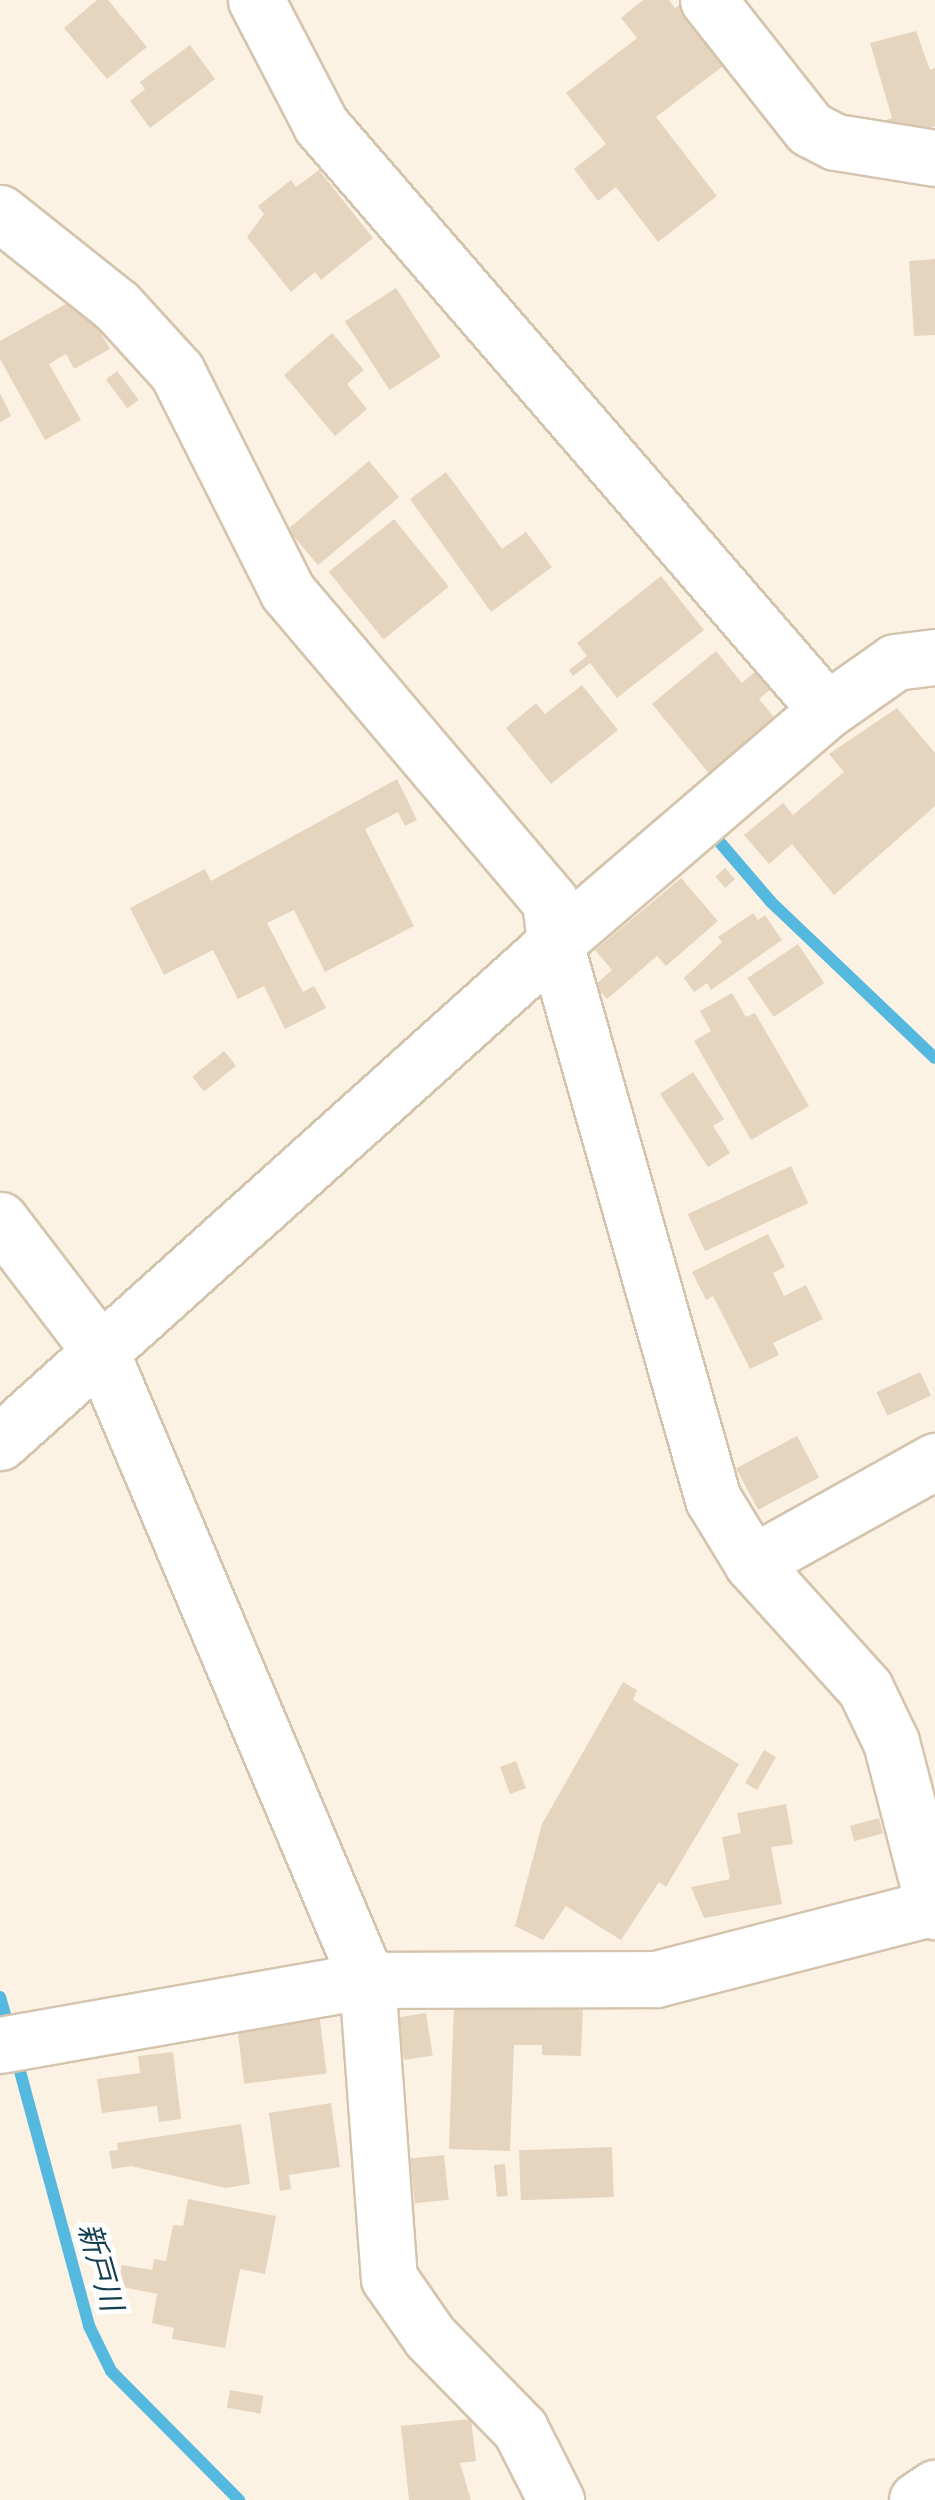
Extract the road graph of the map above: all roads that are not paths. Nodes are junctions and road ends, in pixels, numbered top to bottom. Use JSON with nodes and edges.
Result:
{"nodes":[{"id":1,"x":256,"y":0,"type":"edge"},
{"id":2,"x":708,"y":0,"type":"edge"},
{"id":3,"x":935,"y":158,"type":"edge"},
{"id":4,"x":0,"y":214,"type":"edge"},
{"id":5,"x":935,"y":657,"type":"edge"},
{"id":6,"x":827,"y":710,"type":"junction"},
{"id":7,"x":554,"y":943,"type":"junction"},
{"id":8,"x":0,"y":1220,"type":"edge"},
{"id":9,"x":101,"y":1352,"type":"junction"},
{"id":10,"x":0,"y":1442,"type":"edge"},
{"id":11,"x":935,"y":1462,"type":"edge"},
{"id":12,"x":752,"y":1563,"type":"junction"},
{"id":13,"x":935,"y":1909,"type":"edge"},
{"id":14,"x":367,"y":1980,"type":"junction"},
{"id":15,"x":18,"y":2042,"type":"edge"},
{"id":16,"x":935,"y":2488,"type":"edge"},
{"id":17,"x":556,"y":2500,"type":"edge"},
{"id":18,"x":917,"y":2500,"type":"edge"}],
"edges":[{"from":1,"to":6,"type":"street"},
{"from":2,"to":3,"type":"street"},
{"from":4,"to":7,"type":"street"},
{"from":5,"to":6,"type":"street"},
{"from":6,"to":7,"type":"street"},
{"from":7,"to":9,"type":"street"},
{"from":7,"to":12,"type":"street"},
{"from":8,"to":9,"type":"street"},
{"from":9,"to":10,"type":"street"},
{"from":9,"to":14,"type":"street"},
{"from":11,"to":12,"type":"street"},
{"from":12,"to":13,"type":"street"},
{"from":13,"to":14,"type":"street"},
{"from":14,"to":15,"type":"street"},
{"from":14,"to":17,"type":"street"},
{"from":16,"to":18,"type":"street"}]}
